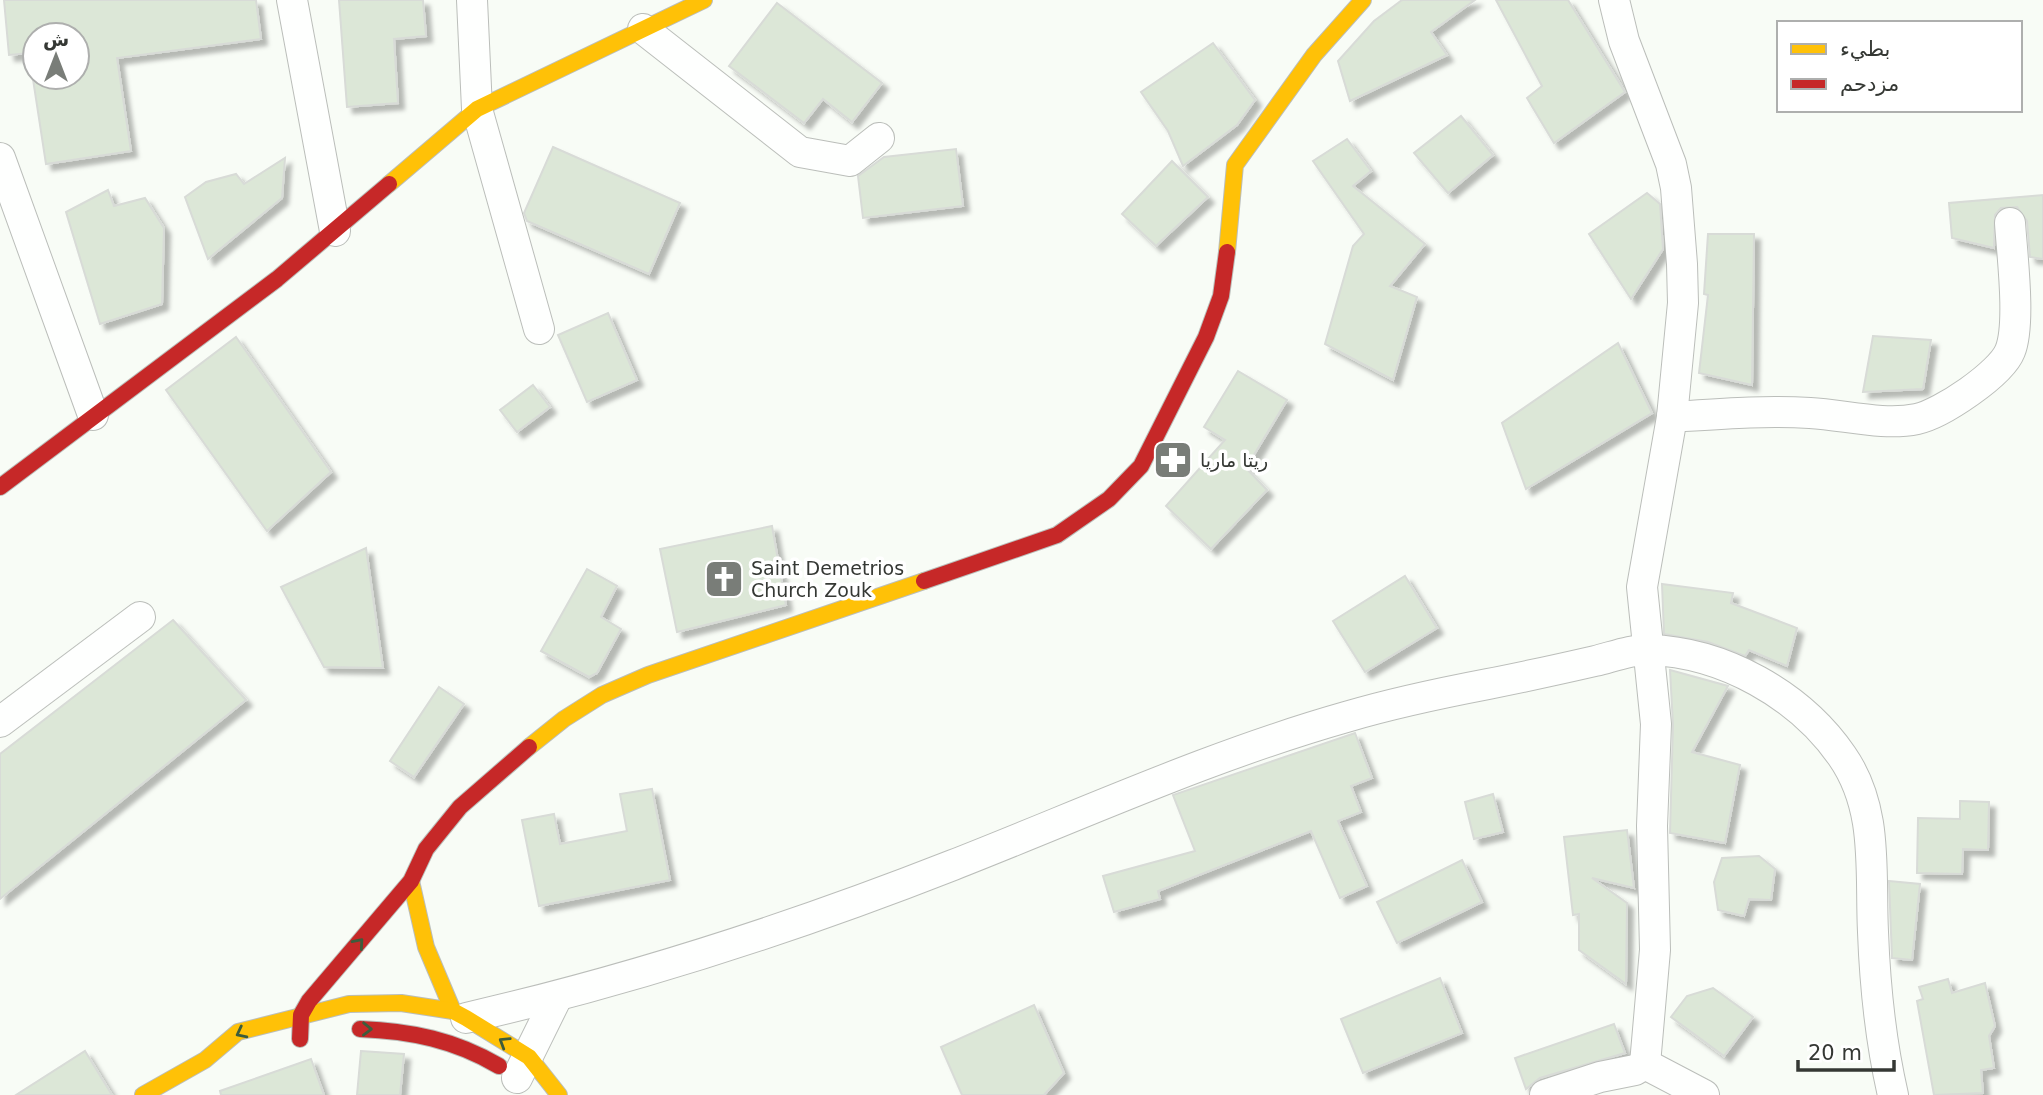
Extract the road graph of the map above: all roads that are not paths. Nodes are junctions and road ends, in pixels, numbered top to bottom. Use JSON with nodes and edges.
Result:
{"nodes":[{"id":1,"x":292,"y":0,"type":"edge"},
{"id":2,"x":472,"y":0,"type":"edge"},
{"id":3,"x":704,"y":0,"type":"edge"},
{"id":4,"x":1363,"y":0,"type":"edge"},
{"id":5,"x":1614,"y":0,"type":"edge"},
{"id":6,"x":643,"y":29,"type":"junction"},
{"id":7,"x":477,"y":110,"type":"junction"},
{"id":8,"x":879,"y":138,"type":"dead end"},
{"id":9,"x":0,"y":158,"type":"edge"},
{"id":10,"x":2010,"y":223,"type":"dead end"},
{"id":11,"x":335,"y":231,"type":"junction"},
{"id":12,"x":540,"y":329,"type":"dead end"},
{"id":13,"x":93,"y":415,"type":"junction"},
{"id":14,"x":1672,"y":417,"type":"junction"},
{"id":15,"x":0,"y":487,"type":"edge"},
{"id":16,"x":140,"y":617,"type":"dead end"},
{"id":17,"x":1647,"y":649,"type":"junction"},
{"id":18,"x":0,"y":722,"type":"edge"},
{"id":19,"x":426,"y":849,"type":"junction"},
{"id":20,"x":398,"y":866,"type":"dead end"},
{"id":21,"x":411,"y":881,"type":"junction"},
{"id":22,"x":557,"y":997,"type":"junction"},
{"id":23,"x":280,"y":1002,"type":"dead end"},
{"id":24,"x":460,"y":1014,"type":"junction"},
{"id":25,"x":301,"y":1015,"type":"junction"},
{"id":26,"x":272,"y":1021,"type":"junction"},
{"id":27,"x":338,"y":1031,"type":"dead end"},
{"id":28,"x":230,"y":1059,"type":"dead end"},
{"id":29,"x":205,"y":1060,"type":"junction"},
{"id":30,"x":1645,"y":1064,"type":"junction"},
{"id":31,"x":523,"y":1068,"type":"junction"},
{"id":32,"x":555,"y":1092,"type":"edge"},
{"id":33,"x":143,"y":1095,"type":"edge"},
{"id":34,"x":1545,"y":1095,"type":"edge"},
{"id":35,"x":1704,"y":1095,"type":"edge"},
{"id":36,"x":1893,"y":1095,"type":"edge"}],
"edges":[{"from":1,"to":11,"type":"street"},
{"from":2,"to":7,"type":"street"},
{"from":3,"to":6,"type":"main road"},
{"from":4,"to":19,"type":"main road"},
{"from":5,"to":14,"type":"street"},
{"from":6,"to":7,"type":"main road"},
{"from":6,"to":8,"type":"street"},
{"from":7,"to":11,"type":"main road"},
{"from":7,"to":12,"type":"street"},
{"from":9,"to":13,"type":"street"},
{"from":10,"to":14,"type":"street"},
{"from":11,"to":13,"type":"main road"},
{"from":13,"to":15,"type":"main road"},
{"from":14,"to":17,"type":"street"},
{"from":16,"to":18,"type":"street"},
{"from":17,"to":22,"type":"street"},
{"from":17,"to":30,"type":"street"},
{"from":17,"to":36,"type":"street"},
{"from":19,"to":20,"type":"main road"},
{"from":19,"to":21,"type":"main road"},
{"from":21,"to":24,"type":"main road"},
{"from":25,"to":21,"type":"main road","one_way":true},
{"from":22,"to":24,"type":"street"},
{"from":22,"to":31,"type":"street"},
{"from":23,"to":26,"type":"main road"},
{"from":24,"to":25,"type":"main road"},
{"from":31,"to":24,"type":"main road","one_way":true},
{"from":25,"to":26,"type":"main road"},
{"from":25,"to":26,"type":"main road"},
{"from":26,"to":29,"type":"main road","one_way":true},
{"from":27,"to":31,"type":"main road","one_way":true},
{"from":28,"to":29,"type":"main road"},
{"from":29,"to":33,"type":"main road"},
{"from":30,"to":34,"type":"street"},
{"from":30,"to":35,"type":"street"},
{"from":31,"to":32,"type":"main road"},
{"from":31,"to":32,"type":"main road"}]}
